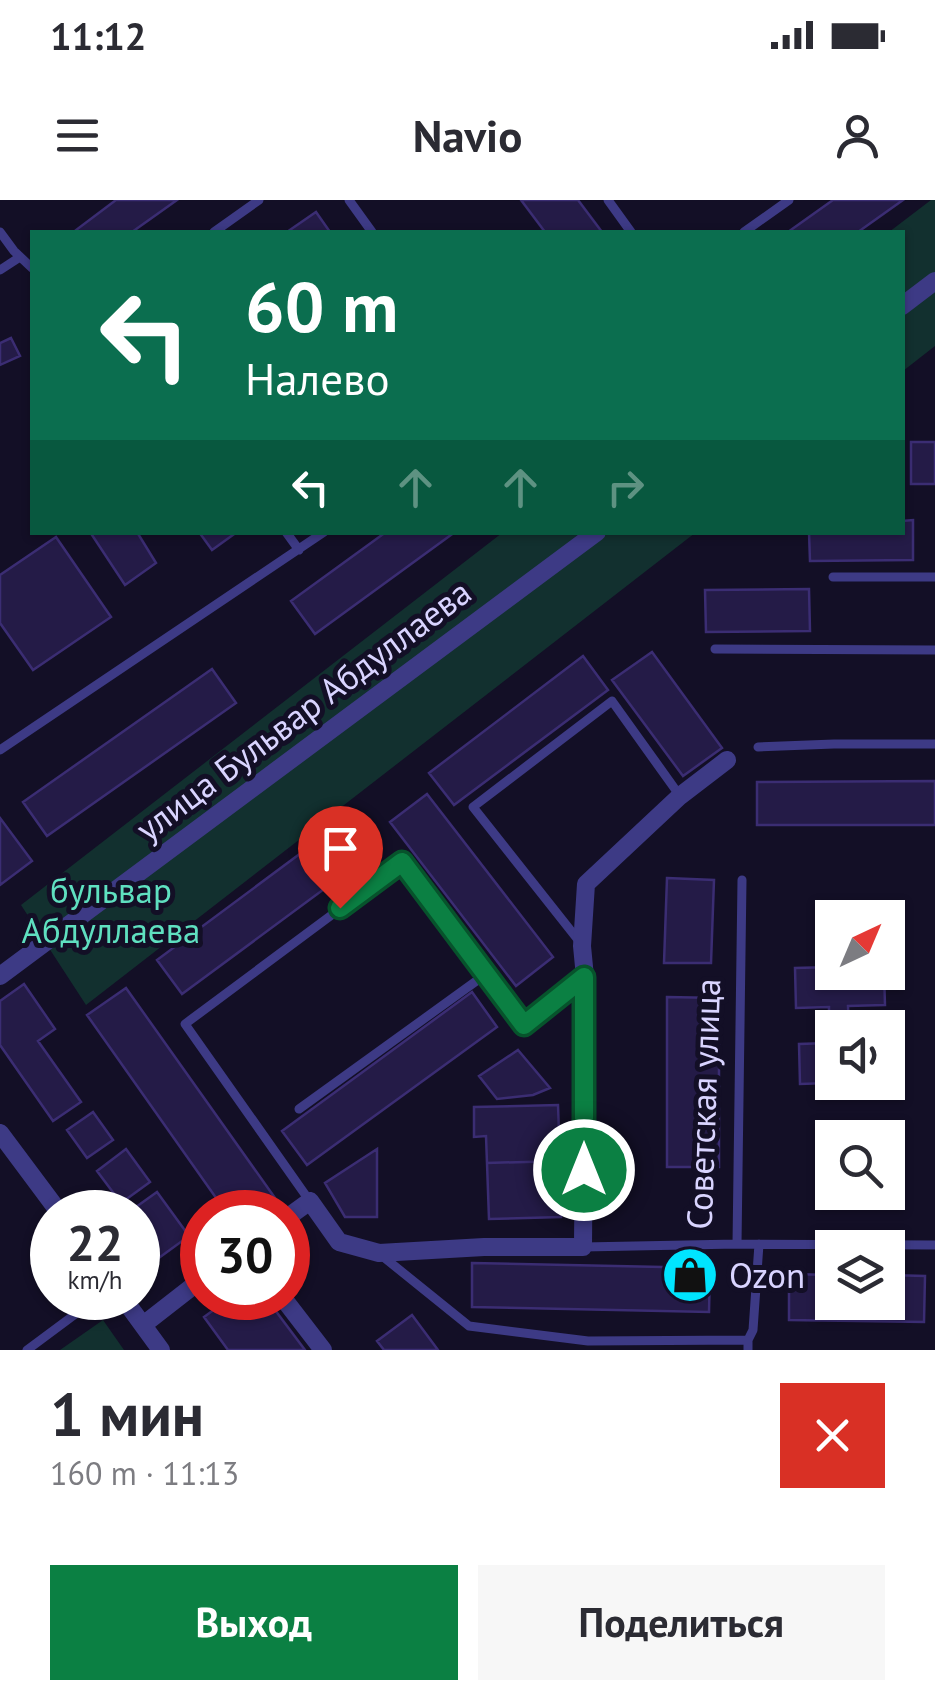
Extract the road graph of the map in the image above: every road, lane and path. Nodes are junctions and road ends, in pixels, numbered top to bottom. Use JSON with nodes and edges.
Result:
{"nodes":[{"id":1,"x":259,"y":200,"type":"edge"},
{"id":2,"x":349,"y":200,"type":"edge"},
{"id":3,"x":608,"y":200,"type":"edge"},
{"id":4,"x":789,"y":200,"type":"edge"},
{"id":5,"x":217,"y":230,"type":"edge"},
{"id":6,"x":371,"y":230,"type":"edge"},
{"id":7,"x":630,"y":230,"type":"edge"},
{"id":8,"x":747,"y":230,"type":"edge"},
{"id":9,"x":0,"y":232,"type":"edge"},
{"id":10,"x":20,"y":257,"type":"junction"},
{"id":11,"x":30,"y":266,"type":"edge"},
{"id":12,"x":0,"y":270,"type":"edge"},
{"id":13,"x":935,"y":282,"type":"edge"},
{"id":14,"x":905,"y":304,"type":"edge"},
{"id":15,"x":288,"y":535,"type":"edge"},
{"id":16,"x":320,"y":535,"type":"edge"},
{"id":17,"x":593,"y":535,"type":"edge"},
{"id":18,"x":299,"y":550,"type":"junction"},
{"id":19,"x":832,"y":577,"type":"dead end"},
{"id":20,"x":935,"y":577,"type":"edge"},
{"id":21,"x":715,"y":649,"type":"dead end"},
{"id":22,"x":935,"y":650,"type":"edge"},
{"id":23,"x":935,"y":744,"type":"edge"},
{"id":24,"x":758,"y":748,"type":"dead end"},
{"id":25,"x":0,"y":750,"type":"edge"},
{"id":26,"x":726,"y":760,"type":"dead end"},
{"id":27,"x":680,"y":796,"type":"junction"},
{"id":28,"x":742,"y":880,"type":"dead end"},
{"id":29,"x":582,"y":946,"type":"junction"},
{"id":30,"x":486,"y":974,"type":"junction"},
{"id":31,"x":0,"y":976,"type":"edge"},
{"id":32,"x":584,"y":977,"type":"junction"},
{"id":33,"x":299,"y":1109,"type":"dead end"},
{"id":34,"x":0,"y":1133,"type":"edge"},
{"id":35,"x":43,"y":1190,"type":"edge"},
{"id":36,"x":302,"y":1190,"type":"edge"},
{"id":37,"x":310,"y":1202,"type":"edge"},
{"id":38,"x":737,"y":1244,"type":"junction"},
{"id":39,"x":759,"y":1244,"type":"junction"},
{"id":40,"x":935,"y":1245,"type":"edge"},
{"id":41,"x":584,"y":1247,"type":"junction"},
{"id":42,"x":379,"y":1253,"type":"junction"},
{"id":43,"x":180,"y":1296,"type":"edge"},
{"id":44,"x":68,"y":1320,"type":"edge"},
{"id":45,"x":139,"y":1320,"type":"edge"},
{"id":46,"x":300,"y":1320,"type":"edge"},
{"id":47,"x":143,"y":1325,"type":"junction"},
{"id":48,"x":748,"y":1345,"type":"edge"},
{"id":49,"x":588,"y":1346,"type":"edge"},
{"id":50,"x":28,"y":1350,"type":"edge"},
{"id":51,"x":161,"y":1350,"type":"edge"},
{"id":52,"x":323,"y":1350,"type":"edge"}],
"edges":[{"from":1,"to":5,"type":"lane"},
{"from":2,"to":6,"type":"lane"},
{"from":3,"to":7,"type":"lane"},
{"from":4,"to":8,"type":"lane"},
{"from":9,"to":10,"type":"lane"},
{"from":10,"to":11,"type":"lane"},
{"from":10,"to":12,"type":"lane"},
{"from":13,"to":14,"type":"street"},
{"from":15,"to":18,"type":"lane"},
{"from":16,"to":18,"type":"lane"},
{"from":17,"to":31,"type":"street","name":"улица Бульвар Абдуллаева"},
{"from":18,"to":25,"type":"lane"},
{"from":19,"to":20,"type":"lane"},
{"from":21,"to":22,"type":"lane"},
{"from":23,"to":24,"type":"lane"},
{"from":26,"to":27,"type":"street"},
{"from":27,"to":29,"type":"street"},
{"from":27,"to":29,"type":"lane"},
{"from":28,"to":38,"type":"lane","name":"Советская улица"},
{"from":29,"to":32,"type":"street"},
{"from":30,"to":32,"type":"lane"},
{"from":30,"to":33,"type":"lane"},
{"from":30,"to":36,"type":"lane"},
{"from":32,"to":41,"type":"street"},
{"from":34,"to":35,"type":"street"},
{"from":37,"to":42,"type":"street","name":"Советская улица"},
{"from":38,"to":39,"type":"lane"},
{"from":38,"to":41,"type":"lane","name":"Советская улица"},
{"from":39,"to":40,"type":"lane"},
{"from":39,"to":48,"type":"lane"},
{"from":41,"to":42,"type":"street","name":"Советская улица"},
{"from":42,"to":49,"type":"lane"},
{"from":43,"to":47,"type":"street"},
{"from":44,"to":50,"type":"lane"},
{"from":45,"to":47,"type":"street"},
{"from":46,"to":52,"type":"street"},
{"from":47,"to":51,"type":"street"},
{"from":48,"to":49,"type":"lane"}]}
